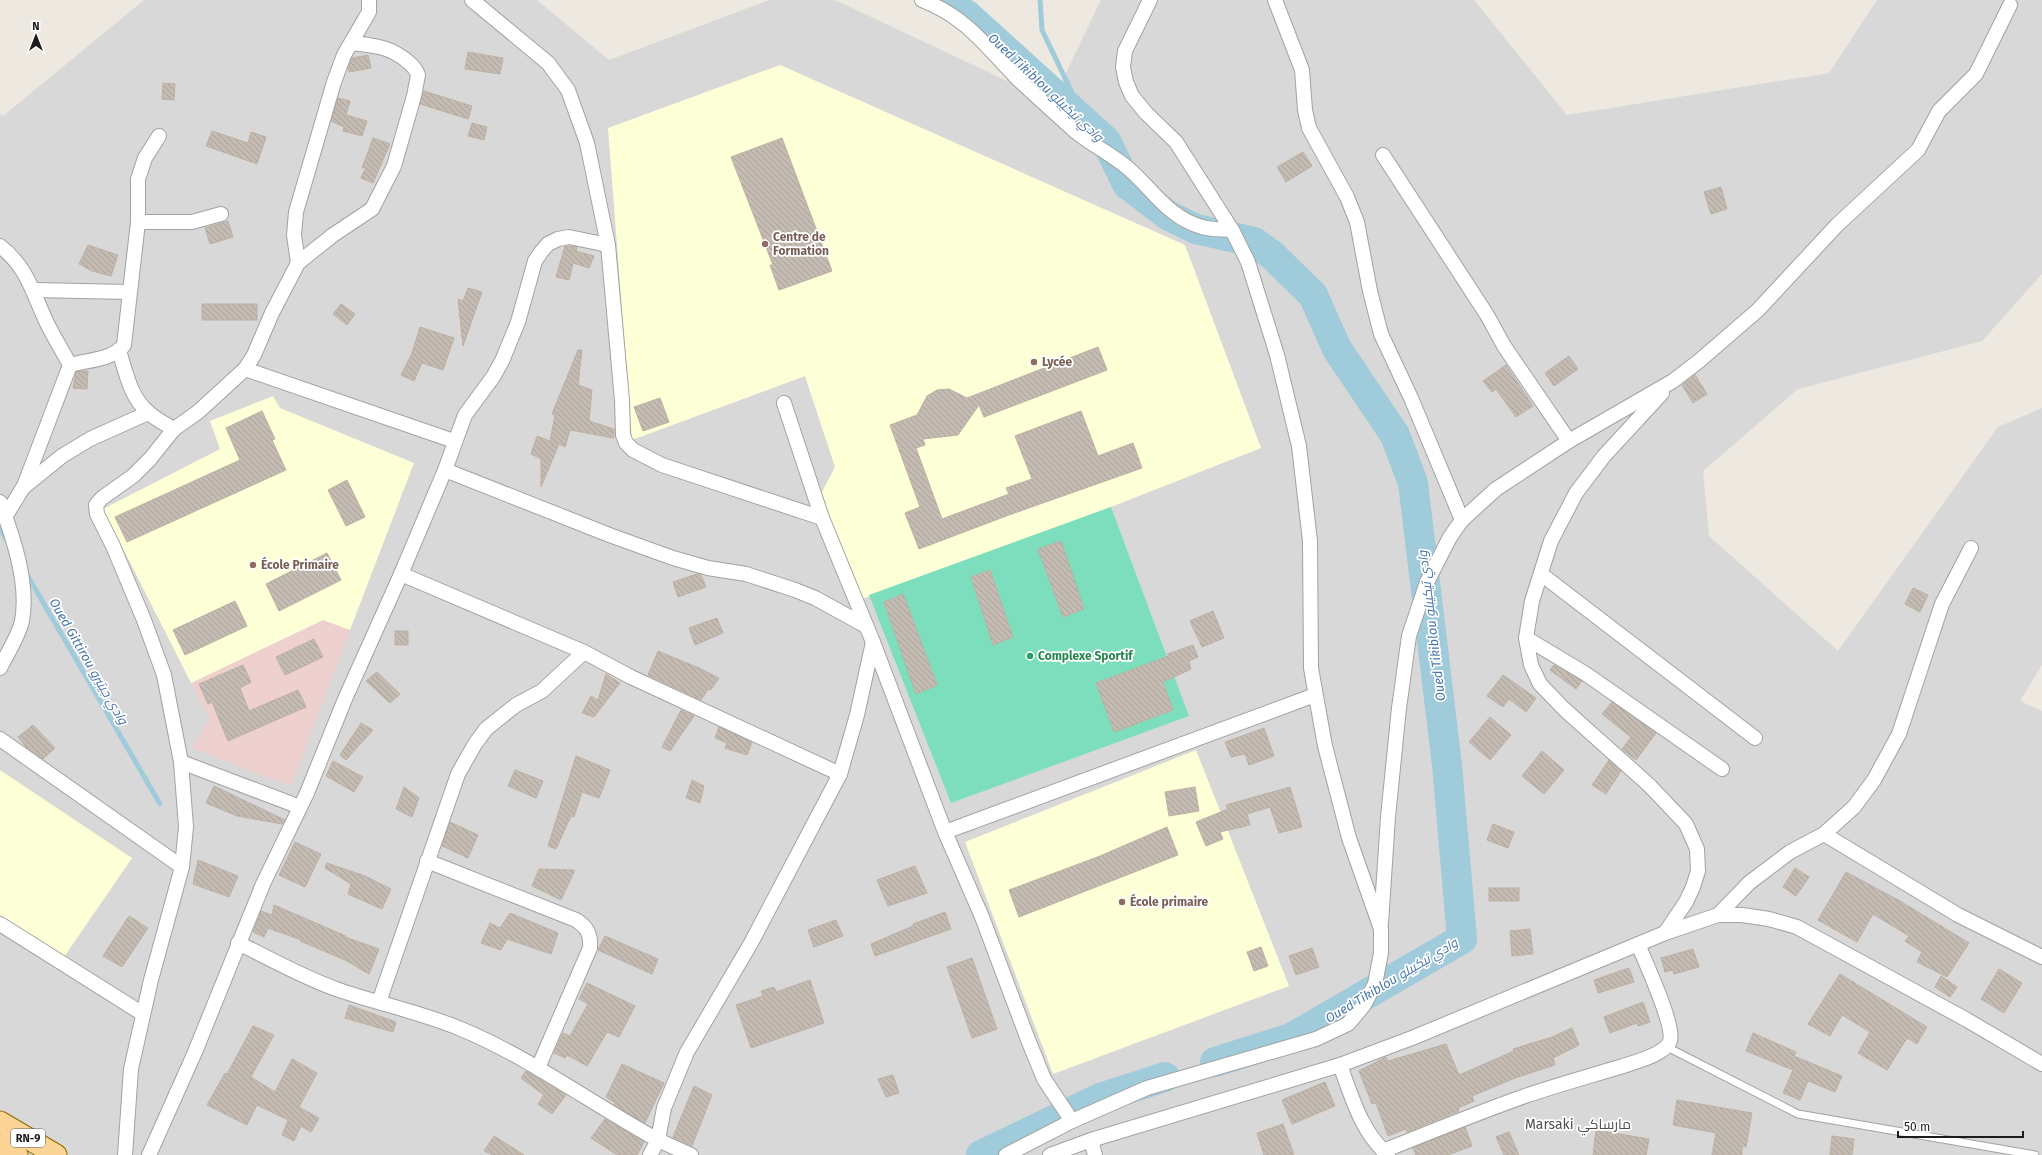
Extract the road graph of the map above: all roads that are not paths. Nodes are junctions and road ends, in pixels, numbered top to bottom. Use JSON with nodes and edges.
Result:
{"nodes":[{"id":1,"x":369,"y":0,"type":"edge"},
{"id":2,"x":472,"y":0,"type":"edge"},
{"id":3,"x":922,"y":0,"type":"edge"},
{"id":4,"x":1150,"y":0,"type":"edge"},
{"id":5,"x":1275,"y":0,"type":"edge"},
{"id":6,"x":2010,"y":5,"type":"dead end"},
{"id":7,"x":352,"y":43,"type":"junction"},
{"id":8,"x":159,"y":136,"type":"dead end"},
{"id":9,"x":1383,"y":155,"type":"dead end"},
{"id":10,"x":221,"y":214,"type":"dead end"},
{"id":11,"x":138,"y":222,"type":"junction"},
{"id":12,"x":1232,"y":230,"type":"junction"},
{"id":13,"x":608,"y":245,"type":"junction"},
{"id":14,"x":0,"y":246,"type":"edge"},
{"id":15,"x":298,"y":263,"type":"junction"},
{"id":16,"x":34,"y":290,"type":"junction"},
{"id":17,"x":129,"y":292,"type":"junction"},
{"id":18,"x":119,"y":351,"type":"junction"},
{"id":19,"x":70,"y":365,"type":"junction"},
{"id":20,"x":245,"y":369,"type":"junction"},
{"id":21,"x":1673,"y":381,"type":"junction"},
{"id":22,"x":784,"y":403,"type":"dead end"},
{"id":23,"x":148,"y":413,"type":"junction"},
{"id":24,"x":174,"y":429,"type":"junction"},
{"id":25,"x":454,"y":441,"type":"junction"},
{"id":26,"x":1569,"y":441,"type":"junction"},
{"id":27,"x":445,"y":470,"type":"junction"},
{"id":28,"x":24,"y":486,"type":"junction"},
{"id":29,"x":0,"y":502,"type":"edge"},
{"id":30,"x":5,"y":516,"type":"junction"},
{"id":31,"x":822,"y":518,"type":"junction"},
{"id":32,"x":1462,"y":520,"type":"junction"},
{"id":33,"x":1971,"y":548,"type":"dead end"},
{"id":34,"x":401,"y":574,"type":"junction"},
{"id":35,"x":1541,"y":574,"type":"junction"},
{"id":36,"x":866,"y":626,"type":"junction"},
{"id":37,"x":1526,"y":638,"type":"junction"},
{"id":38,"x":873,"y":642,"type":"junction"},
{"id":39,"x":5,"y":644,"type":"edge"},
{"id":40,"x":584,"y":652,"type":"junction"},
{"id":41,"x":0,"y":668,"type":"edge"},
{"id":42,"x":1315,"y":695,"type":"junction"},
{"id":43,"x":1755,"y":738,"type":"dead end"},
{"id":44,"x":0,"y":739,"type":"edge"},
{"id":45,"x":181,"y":762,"type":"junction"},
{"id":46,"x":1722,"y":769,"type":"dead end"},
{"id":47,"x":840,"y":774,"type":"junction"},
{"id":48,"x":300,"y":807,"type":"junction"},
{"id":49,"x":945,"y":832,"type":"junction"},
{"id":50,"x":1824,"y":834,"type":"junction"},
{"id":51,"x":427,"y":861,"type":"junction"},
{"id":52,"x":182,"y":867,"type":"junction"},
{"id":53,"x":1718,"y":915,"type":"junction"},
{"id":54,"x":0,"y":924,"type":"edge"},
{"id":55,"x":1381,"y":929,"type":"junction"},
{"id":56,"x":1665,"y":933,"type":"junction"},
{"id":57,"x":238,"y":943,"type":"junction"},
{"id":58,"x":1638,"y":944,"type":"junction"},
{"id":59,"x":2042,"y":957,"type":"edge"},
{"id":60,"x":379,"y":1002,"type":"junction"},
{"id":61,"x":143,"y":1014,"type":"junction"},
{"id":62,"x":1667,"y":1047,"type":"junction"},
{"id":63,"x":1340,"y":1064,"type":"junction"},
{"id":64,"x":2042,"y":1064,"type":"edge"},
{"id":65,"x":538,"y":1068,"type":"junction"},
{"id":66,"x":1072,"y":1121,"type":"junction"},
{"id":67,"x":0,"y":1122,"type":"edge"},
{"id":68,"x":658,"y":1140,"type":"junction"},
{"id":69,"x":1091,"y":1140,"type":"junction"},
{"id":70,"x":0,"y":1145,"type":"edge"},
{"id":71,"x":1386,"y":1153,"type":"edge"},
{"id":72,"x":17,"y":1155,"type":"edge"},
{"id":73,"x":56,"y":1155,"type":"edge"},
{"id":74,"x":125,"y":1155,"type":"edge"},
{"id":75,"x":149,"y":1155,"type":"edge"},
{"id":76,"x":650,"y":1155,"type":"edge"},
{"id":77,"x":691,"y":1155,"type":"edge"},
{"id":78,"x":1006,"y":1155,"type":"edge"},
{"id":79,"x":1050,"y":1155,"type":"edge"},
{"id":80,"x":1095,"y":1155,"type":"edge"},
{"id":81,"x":2035,"y":1155,"type":"edge"}],
"edges":[{"from":1,"to":7,"type":"street"},
{"from":2,"to":13,"type":"street"},
{"from":3,"to":12,"type":"street"},
{"from":4,"to":12,"type":"street"},
{"from":5,"to":32,"type":"street"},
{"from":6,"to":21,"type":"street"},
{"from":7,"to":15,"type":"street"},
{"from":7,"to":15,"type":"street"},
{"from":8,"to":11,"type":"street"},
{"from":9,"to":26,"type":"street"},
{"from":10,"to":11,"type":"street"},
{"from":11,"to":17,"type":"street"},
{"from":12,"to":42,"type":"street"},
{"from":13,"to":25,"type":"street"},
{"from":13,"to":31,"type":"street"},
{"from":14,"to":16,"type":"street"},
{"from":15,"to":20,"type":"street"},
{"from":16,"to":17,"type":"street"},
{"from":16,"to":19,"type":"street"},
{"from":17,"to":18,"type":"street"},
{"from":18,"to":19,"type":"street"},
{"from":18,"to":23,"type":"street"},
{"from":19,"to":28,"type":"street"},
{"from":20,"to":24,"type":"street"},
{"from":20,"to":25,"type":"street"},
{"from":21,"to":26,"type":"street"},
{"from":21,"to":35,"type":"street"},
{"from":22,"to":31,"type":"street"},
{"from":23,"to":24,"type":"street"},
{"from":23,"to":28,"type":"street"},
{"from":24,"to":45,"type":"street"},
{"from":25,"to":27,"type":"street"},
{"from":26,"to":32,"type":"street"},
{"from":27,"to":34,"type":"street"},
{"from":27,"to":36,"type":"street"},
{"from":28,"to":30,"type":"street"},
{"from":29,"to":30,"type":"street"},
{"from":30,"to":39,"type":"street"},
{"from":31,"to":36,"type":"street"},
{"from":32,"to":55,"type":"street"},
{"from":33,"to":50,"type":"street"},
{"from":34,"to":40,"type":"street"},
{"from":34,"to":48,"type":"street"},
{"from":35,"to":37,"type":"street"},
{"from":35,"to":43,"type":"street"},
{"from":36,"to":38,"type":"street"},
{"from":37,"to":46,"type":"street"},
{"from":37,"to":56,"type":"street"},
{"from":38,"to":47,"type":"street"},
{"from":38,"to":49,"type":"street"},
{"from":39,"to":41,"type":"street"},
{"from":40,"to":47,"type":"street"},
{"from":40,"to":51,"type":"street"},
{"from":42,"to":49,"type":"street"},
{"from":42,"to":55,"type":"street"},
{"from":44,"to":52,"type":"street"},
{"from":45,"to":48,"type":"street"},
{"from":45,"to":52,"type":"street"},
{"from":47,"to":68,"type":"street"},
{"from":48,"to":57,"type":"street"},
{"from":49,"to":66,"type":"street"},
{"from":50,"to":53,"type":"street"},
{"from":50,"to":59,"type":"street"},
{"from":51,"to":60,"type":"street"},
{"from":51,"to":65,"type":"street"},
{"from":52,"to":61,"type":"street"},
{"from":53,"to":56,"type":"street"},
{"from":53,"to":64,"type":"street"},
{"from":54,"to":61,"type":"street"},
{"from":55,"to":66,"type":"street"},
{"from":56,"to":58,"type":"street"},
{"from":57,"to":60,"type":"street"},
{"from":57,"to":75,"type":"street"},
{"from":58,"to":62,"type":"street"},
{"from":58,"to":63,"type":"street"},
{"from":60,"to":65,"type":"street"},
{"from":61,"to":74,"type":"street"},
{"from":62,"to":71,"type":"street"},
{"from":62,"to":81,"type":"lane"},
{"from":63,"to":69,"type":"street"},
{"from":63,"to":71,"type":"street"},
{"from":65,"to":68,"type":"street"},
{"from":66,"to":78,"type":"street"},
{"from":67,"to":73,"type":"main road","number":"RN-9"},
{"from":68,"to":76,"type":"street"},
{"from":68,"to":77,"type":"street"},
{"from":69,"to":79,"type":"street"},
{"from":69,"to":80,"type":"street"},
{"from":70,"to":72,"type":"main road","number":"RN-9"}]}
